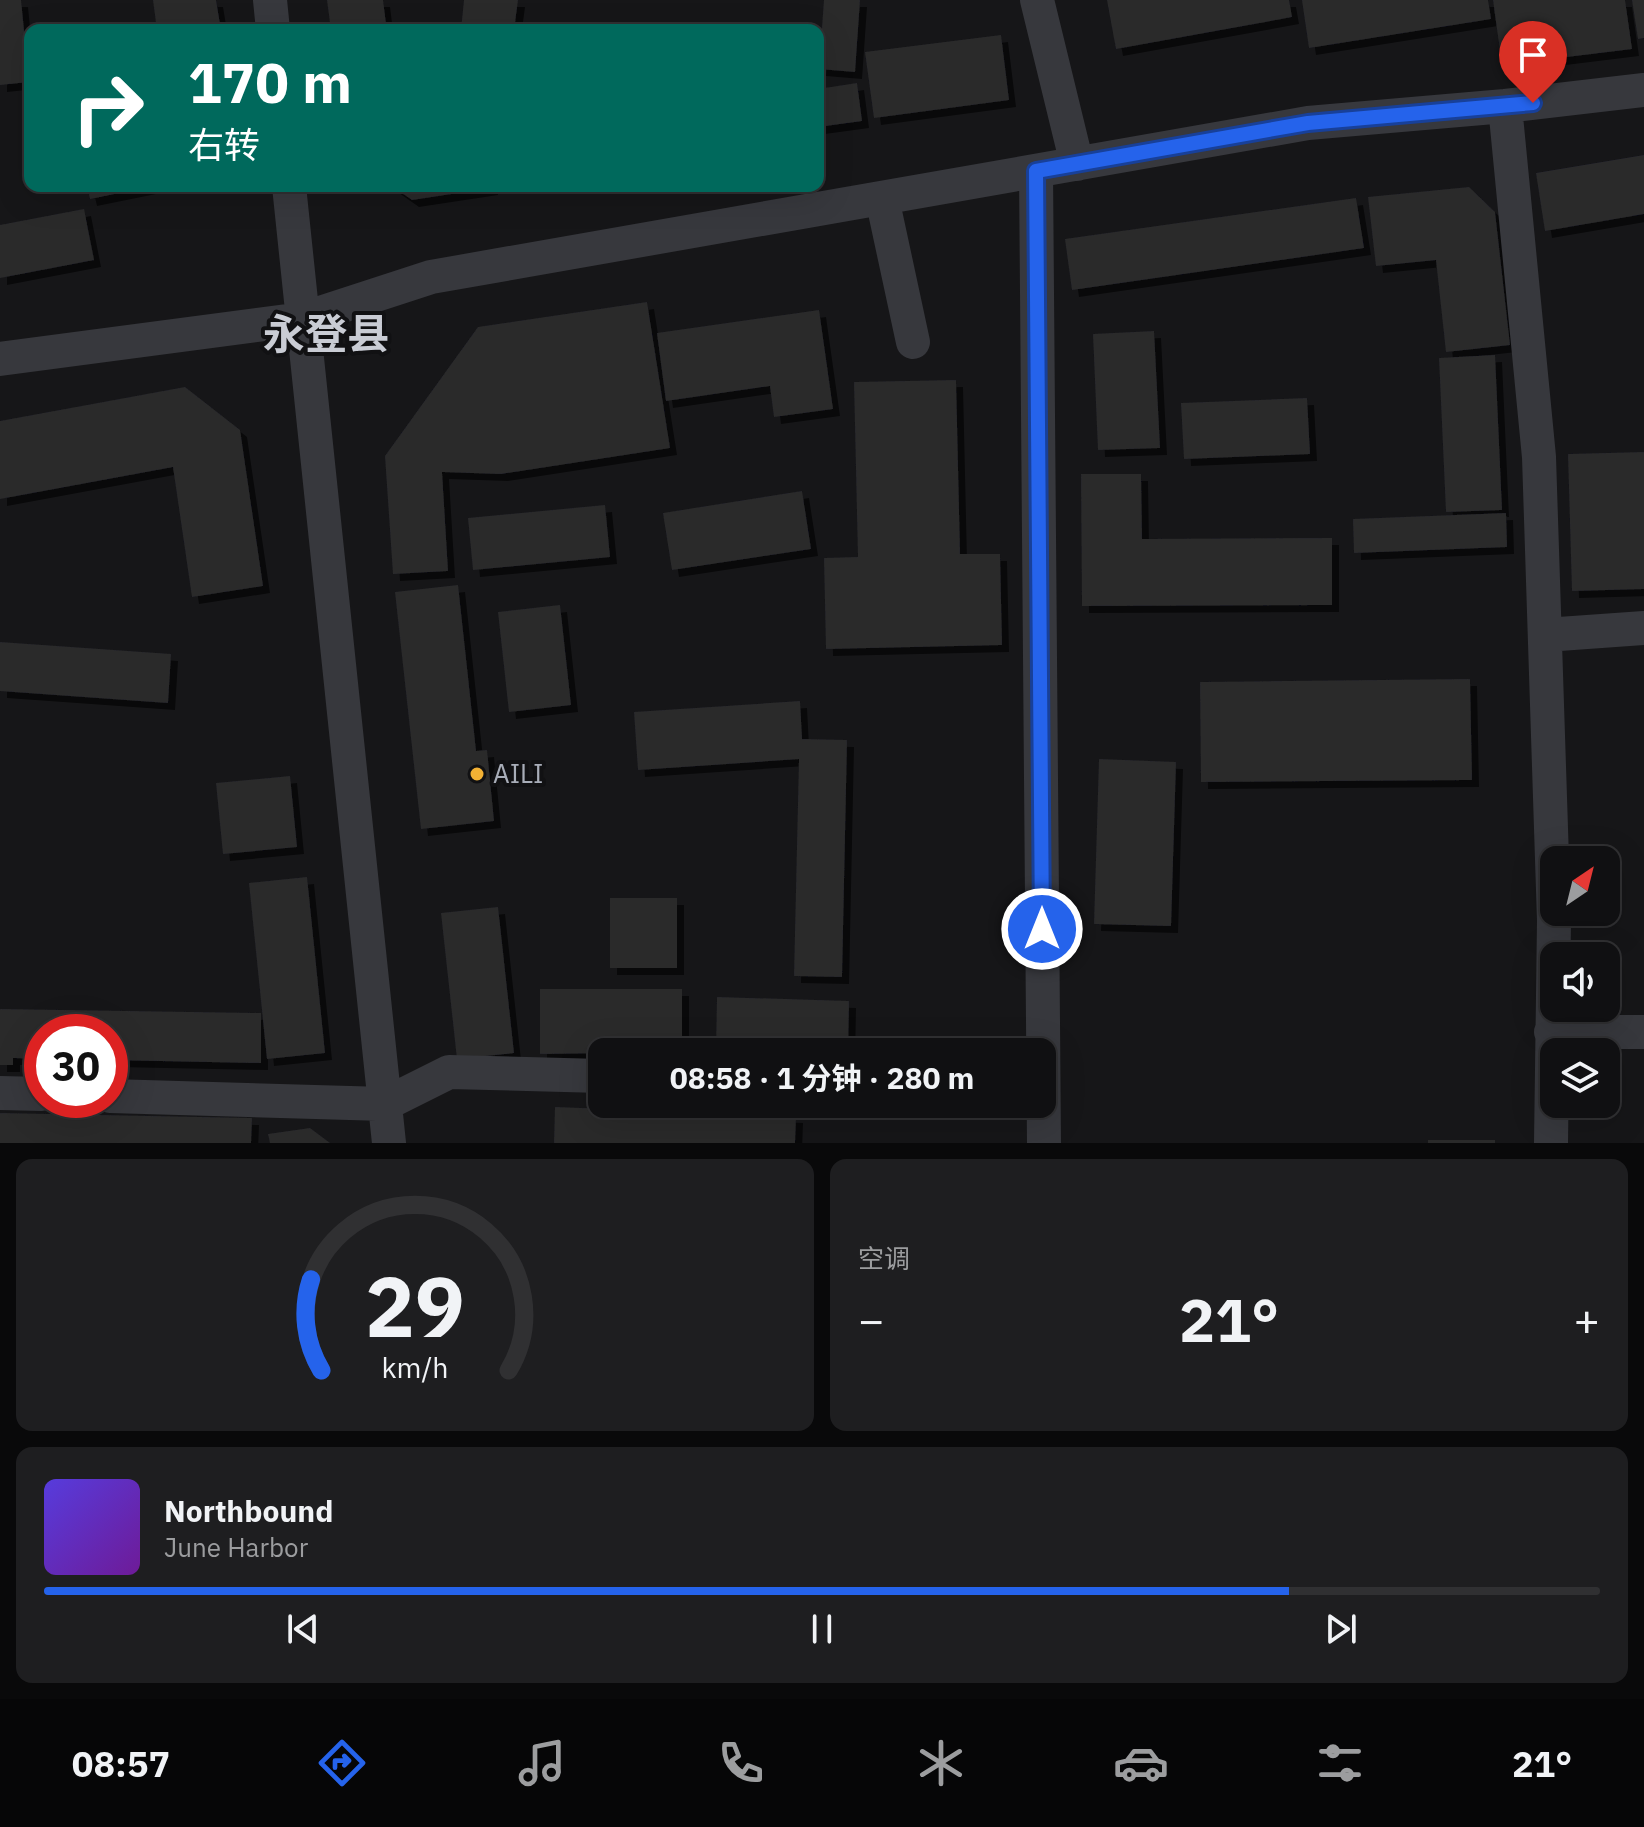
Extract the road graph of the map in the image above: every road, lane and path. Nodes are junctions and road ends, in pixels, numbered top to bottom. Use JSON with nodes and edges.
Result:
{"nodes":[{"id":1,"x":270,"y":0,"type":"edge"},
{"id":2,"x":1037,"y":0,"type":"edge"},
{"id":3,"x":272,"y":24,"type":"edge"},
{"id":4,"x":1644,"y":90,"type":"edge"},
{"id":5,"x":1505,"y":106,"type":"junction"},
{"id":6,"x":1077,"y":164,"type":"junction"},
{"id":7,"x":1036,"y":171,"type":"junction"},
{"id":8,"x":290,"y":192,"type":"edge"},
{"id":9,"x":882,"y":198,"type":"junction"},
{"id":10,"x":302,"y":319,"type":"junction"},
{"id":11,"x":913,"y":342,"type":"dead end"},
{"id":12,"x":0,"y":359,"type":"edge"},
{"id":13,"x":1644,"y":628,"type":"edge"},
{"id":14,"x":1545,"y":635,"type":"junction"},
{"id":15,"x":1551,"y":1032,"type":"junction"},
{"id":16,"x":1644,"y":1032,"type":"edge"},
{"id":17,"x":1043,"y":1038,"type":"edge"},
{"id":18,"x":588,"y":1076,"type":"edge"},
{"id":19,"x":0,"y":1093,"type":"edge"},
{"id":20,"x":24,"y":1094,"type":"edge"},
{"id":21,"x":128,"y":1097,"type":"edge"},
{"id":22,"x":385,"y":1104,"type":"junction"},
{"id":23,"x":1044,"y":1118,"type":"edge"},
{"id":24,"x":389,"y":1143,"type":"edge"},
{"id":25,"x":1044,"y":1143,"type":"edge"},
{"id":26,"x":1551,"y":1143,"type":"edge"}],
"edges":[{"from":1,"to":3,"type":"street"},
{"from":2,"to":6,"type":"street"},
{"from":4,"to":5,"type":"street"},
{"from":5,"to":6,"type":"street"},
{"from":5,"to":14,"type":"street"},
{"from":6,"to":7,"type":"street"},
{"from":7,"to":9,"type":"street"},
{"from":7,"to":17,"type":"street"},
{"from":8,"to":10,"type":"street"},
{"from":9,"to":10,"type":"street"},
{"from":9,"to":11,"type":"street"},
{"from":10,"to":12,"type":"street"},
{"from":10,"to":22,"type":"street"},
{"from":13,"to":14,"type":"street"},
{"from":14,"to":15,"type":"street"},
{"from":15,"to":16,"type":"street"},
{"from":15,"to":26,"type":"street"},
{"from":18,"to":22,"type":"street"},
{"from":19,"to":20,"type":"street"},
{"from":21,"to":22,"type":"street"},
{"from":22,"to":24,"type":"street"},
{"from":23,"to":25,"type":"street"}]}
